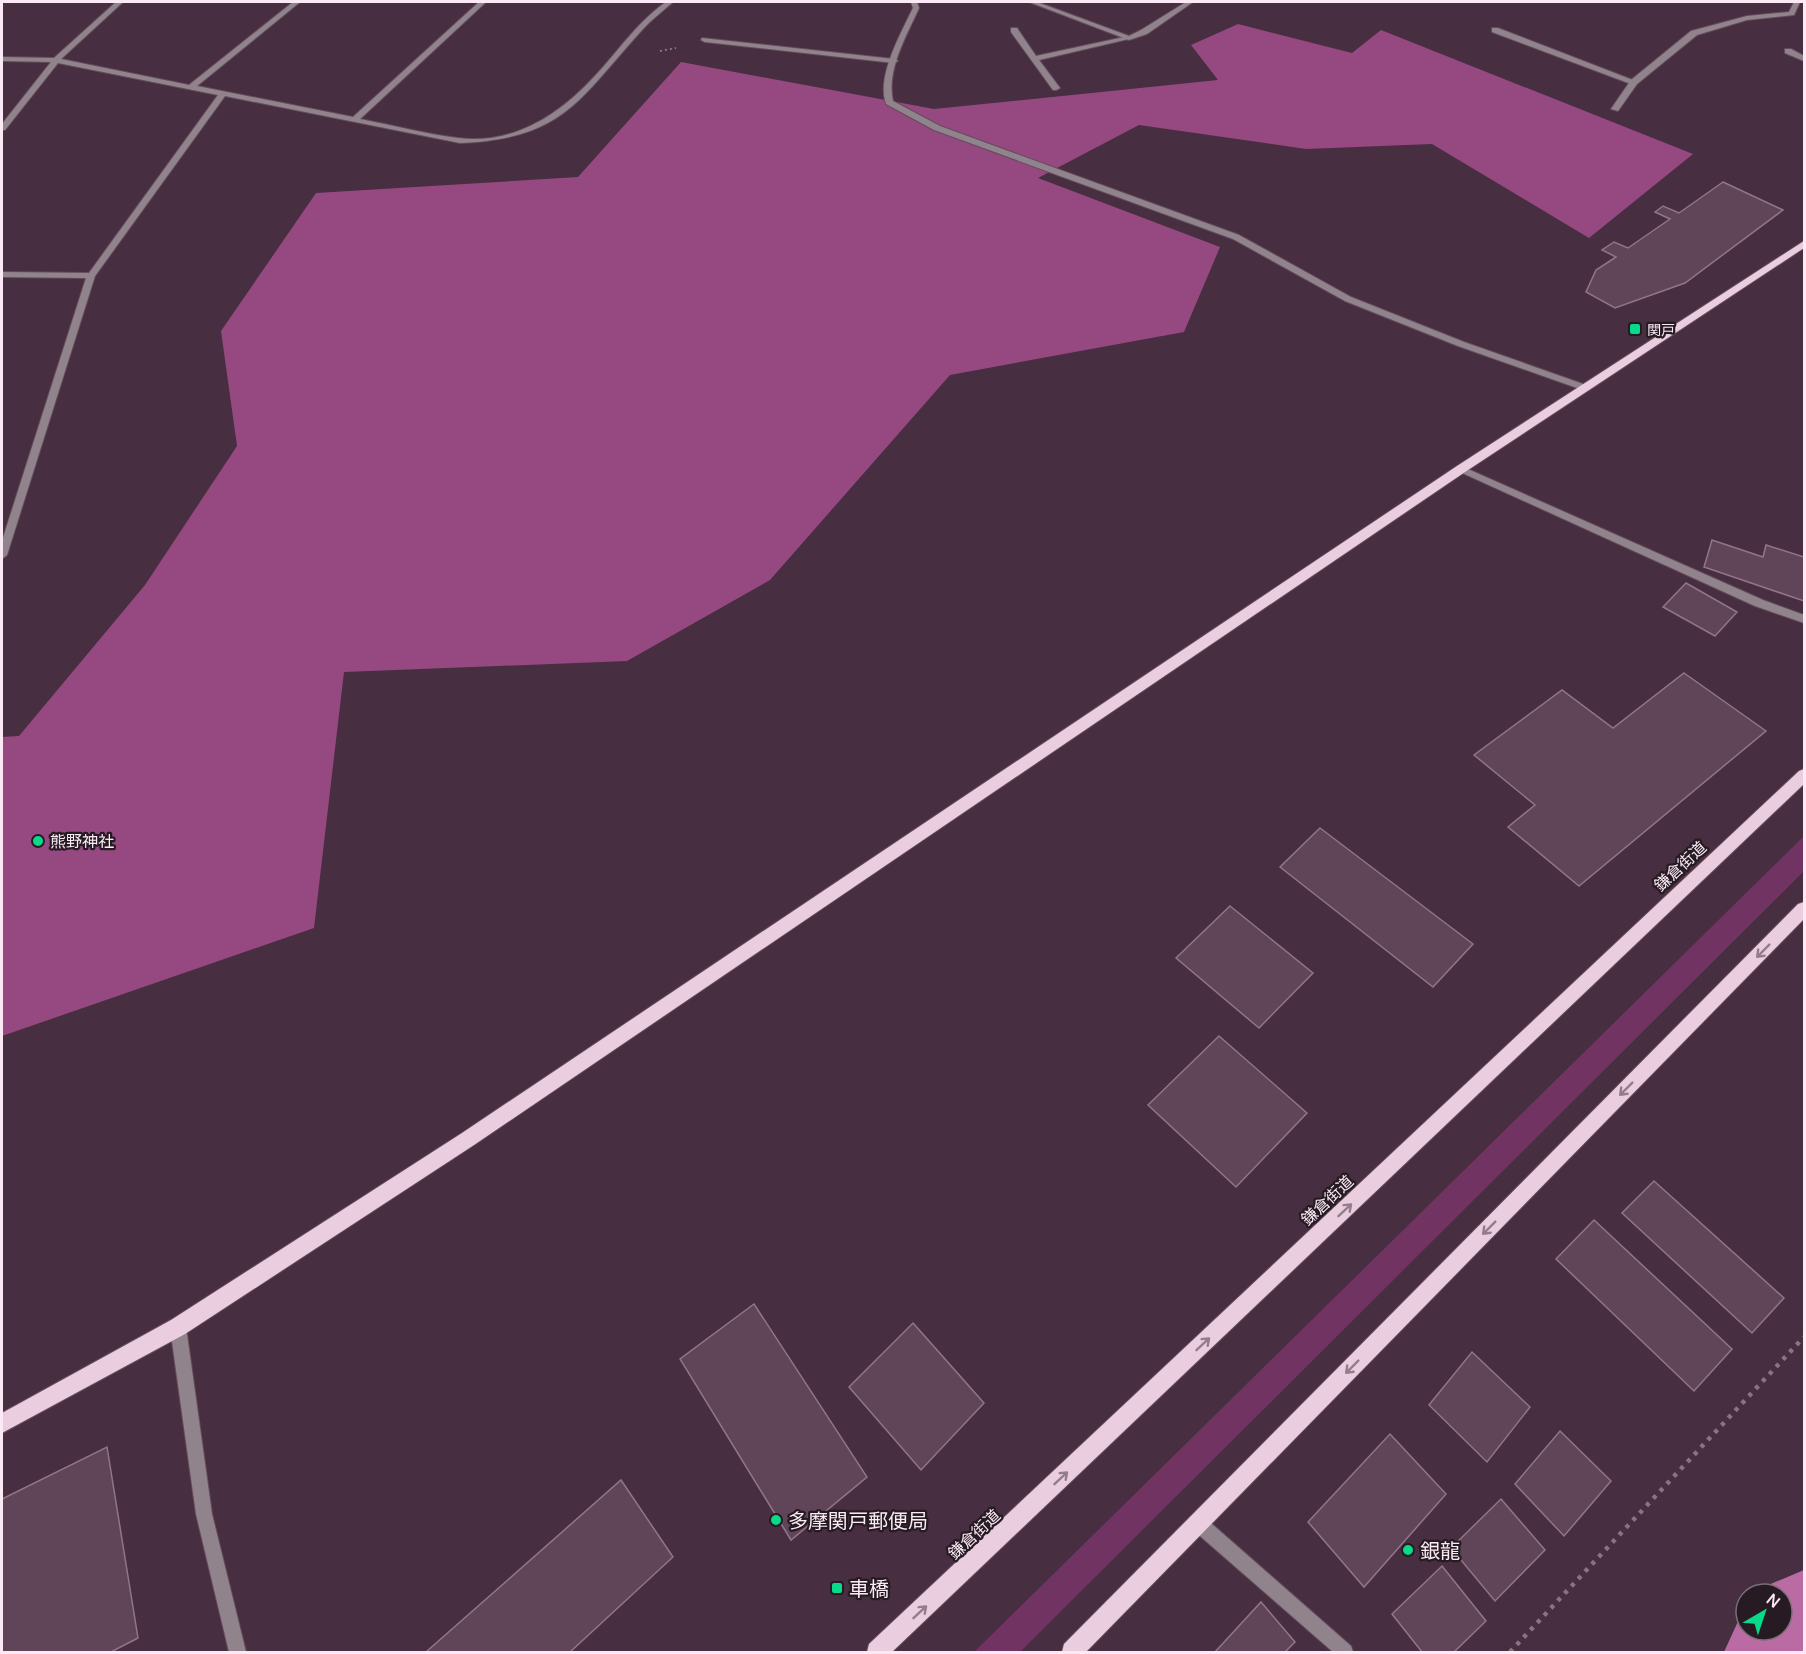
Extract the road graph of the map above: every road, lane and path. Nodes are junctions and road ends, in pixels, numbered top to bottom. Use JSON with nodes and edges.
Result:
{"nodes":[{"id":1,"x":120,"y":2,"type":"edge"},
{"id":2,"x":297,"y":2,"type":"edge"},
{"id":3,"x":483,"y":2,"type":"edge"},
{"id":4,"x":670,"y":2,"type":"edge"},
{"id":5,"x":914,"y":2,"type":"edge"},
{"id":6,"x":1032,"y":2,"type":"edge"},
{"id":7,"x":1190,"y":2,"type":"edge"},
{"id":8,"x":1797,"y":2,"type":"edge"},
{"id":9,"x":1014,"y":30,"type":"dead end"},
{"id":10,"x":1495,"y":30,"type":"dead end"},
{"id":11,"x":1129,"y":38,"type":"junction"},
{"id":12,"x":705,"y":40,"type":"dead end"},
{"id":13,"x":1788,"y":51,"type":"dead end"},
{"id":14,"x":2,"y":58,"type":"edge"},
{"id":15,"x":1036,"y":58,"type":"junction"},
{"id":16,"x":1804,"y":59,"type":"edge"},
{"id":17,"x":56,"y":60,"type":"junction"},
{"id":18,"x":894,"y":62,"type":"junction"},
{"id":19,"x":1634,"y":82,"type":"junction"},
{"id":20,"x":191,"y":87,"type":"junction"},
{"id":21,"x":1056,"y":88,"type":"dead end"},
{"id":22,"x":222,"y":95,"type":"junction"},
{"id":23,"x":1615,"y":109,"type":"dead end"},
{"id":24,"x":354,"y":120,"type":"junction"},
{"id":25,"x":2,"y":128,"type":"edge"},
{"id":26,"x":1804,"y":244,"type":"edge"},
{"id":27,"x":2,"y":274,"type":"edge"},
{"id":28,"x":91,"y":276,"type":"junction"},
{"id":29,"x":1583,"y":387,"type":"junction"},
{"id":30,"x":1461,"y":469,"type":"junction"},
{"id":31,"x":2,"y":555,"type":"edge"},
{"id":32,"x":1804,"y":619,"type":"edge"},
{"id":33,"x":1804,"y":775,"type":"edge"},
{"id":34,"x":1804,"y":909,"type":"edge"},
{"id":35,"x":178,"y":1327,"type":"junction"},
{"id":36,"x":1804,"y":1337,"type":"edge"},
{"id":37,"x":2,"y":1423,"type":"edge"},
{"id":38,"x":1198,"y":1523,"type":"junction"},
{"id":39,"x":238,"y":1653,"type":"edge"},
{"id":40,"x":877,"y":1653,"type":"edge"},
{"id":41,"x":1072,"y":1653,"type":"edge"},
{"id":42,"x":1345,"y":1653,"type":"edge"},
{"id":43,"x":1510,"y":1653,"type":"edge"}],
"edges":[{"from":1,"to":17,"type":"street"},
{"from":2,"to":20,"type":"street"},
{"from":3,"to":24,"type":"street"},
{"from":4,"to":24,"type":"street"},
{"from":5,"to":18,"type":"street"},
{"from":6,"to":11,"type":"street"},
{"from":7,"to":11,"type":"street"},
{"from":8,"to":19,"type":"street"},
{"from":9,"to":15,"type":"street"},
{"from":10,"to":19,"type":"street"},
{"from":11,"to":15,"type":"street"},
{"from":12,"to":18,"type":"street"},
{"from":13,"to":16,"type":"street"},
{"from":14,"to":17,"type":"street"},
{"from":15,"to":21,"type":"street"},
{"from":17,"to":20,"type":"street"},
{"from":17,"to":25,"type":"street"},
{"from":18,"to":29,"type":"street"},
{"from":19,"to":23,"type":"street"},
{"from":20,"to":22,"type":"street"},
{"from":22,"to":24,"type":"street"},
{"from":22,"to":28,"type":"street"},
{"from":26,"to":29,"type":"main road"},
{"from":27,"to":28,"type":"street"},
{"from":28,"to":31,"type":"street"},
{"from":29,"to":30,"type":"main road"},
{"from":30,"to":32,"type":"street"},
{"from":30,"to":35,"type":"main road"},
{"from":40,"to":33,"type":"main road","name":"鎌倉街道","one_way":true},
{"from":34,"to":38,"type":"main road","one_way":true},
{"from":35,"to":37,"type":"main road"},
{"from":35,"to":39,"type":"street"},
{"from":36,"to":43,"type":"path"},
{"from":38,"to":41,"type":"main road"},
{"from":38,"to":42,"type":"street"}]}
